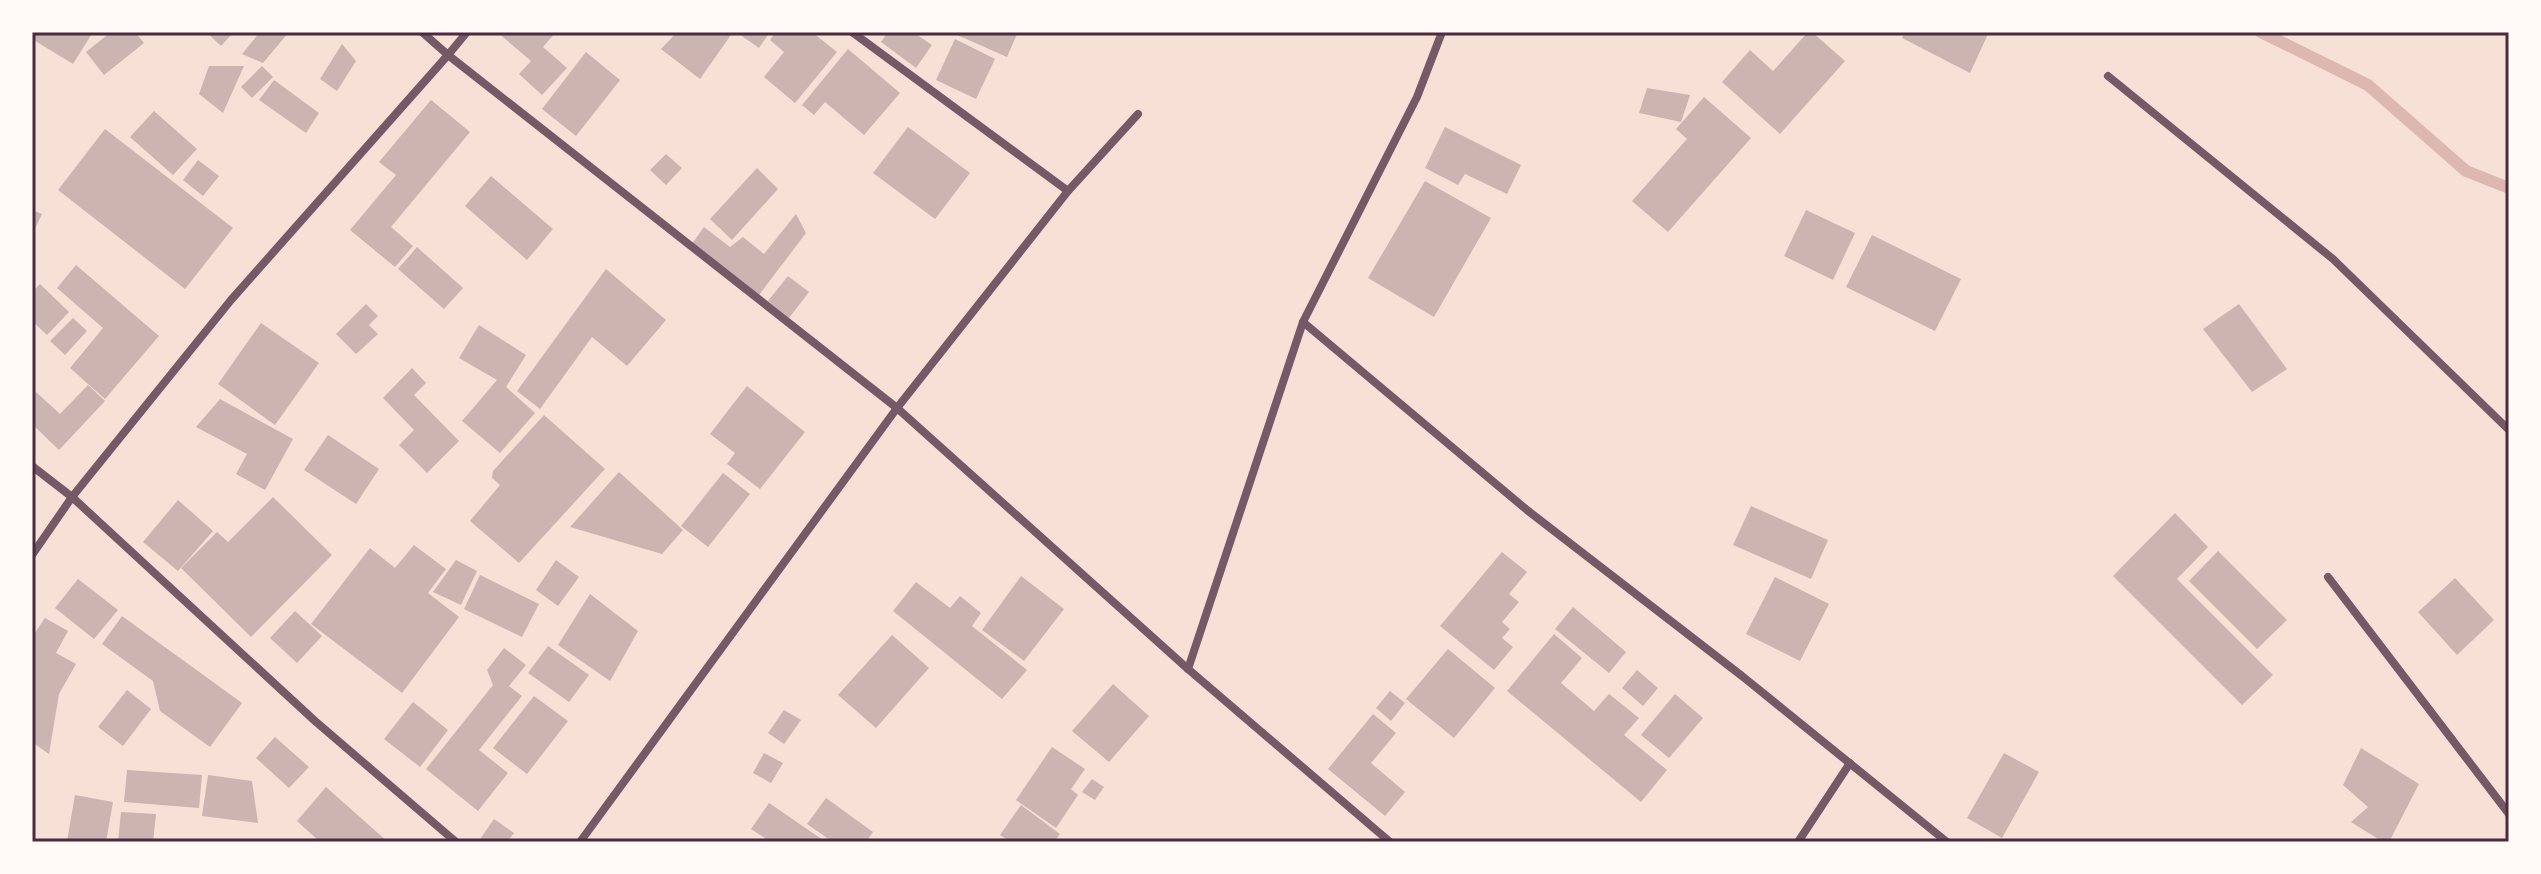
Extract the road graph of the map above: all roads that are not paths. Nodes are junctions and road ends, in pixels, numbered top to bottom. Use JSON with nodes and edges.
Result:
{"nodes":[{"id":1,"x":422,"y":32,"type":"edge"},
{"id":2,"x":467,"y":32,"type":"edge"},
{"id":3,"x":852,"y":32,"type":"edge"},
{"id":4,"x":1442,"y":32,"type":"edge"},
{"id":5,"x":448,"y":55,"type":"junction"},
{"id":6,"x":2108,"y":76,"type":"dead end"},
{"id":7,"x":1138,"y":114,"type":"dead end"},
{"id":8,"x":1068,"y":191,"type":"junction"},
{"id":9,"x":1303,"y":322,"type":"junction"},
{"id":10,"x":897,"y":408,"type":"junction"},
{"id":11,"x":2509,"y":430,"type":"edge"},
{"id":12,"x":32,"y":466,"type":"edge"},
{"id":13,"x":72,"y":497,"type":"junction"},
{"id":14,"x":32,"y":555,"type":"edge"},
{"id":15,"x":2328,"y":577,"type":"dead end"},
{"id":16,"x":1188,"y":669,"type":"junction"},
{"id":17,"x":1850,"y":763,"type":"junction"},
{"id":18,"x":2509,"y":814,"type":"edge"},
{"id":19,"x":456,"y":842,"type":"edge"},
{"id":20,"x":580,"y":842,"type":"edge"},
{"id":21,"x":1390,"y":842,"type":"edge"},
{"id":22,"x":1798,"y":842,"type":"edge"},
{"id":23,"x":1947,"y":842,"type":"edge"}],
"edges":[{"from":1,"to":5,"type":"street"},
{"from":2,"to":5,"type":"street"},
{"from":3,"to":8,"type":"street"},
{"from":4,"to":9,"type":"street"},
{"from":5,"to":10,"type":"street"},
{"from":5,"to":13,"type":"street"},
{"from":6,"to":11,"type":"street"},
{"from":7,"to":8,"type":"street"},
{"from":8,"to":10,"type":"street"},
{"from":9,"to":16,"type":"street"},
{"from":9,"to":17,"type":"street"},
{"from":10,"to":16,"type":"street"},
{"from":10,"to":20,"type":"street"},
{"from":12,"to":13,"type":"street"},
{"from":13,"to":14,"type":"street"},
{"from":13,"to":19,"type":"street"},
{"from":15,"to":18,"type":"street"},
{"from":16,"to":21,"type":"street"},
{"from":17,"to":22,"type":"street"},
{"from":17,"to":23,"type":"street"}]}
